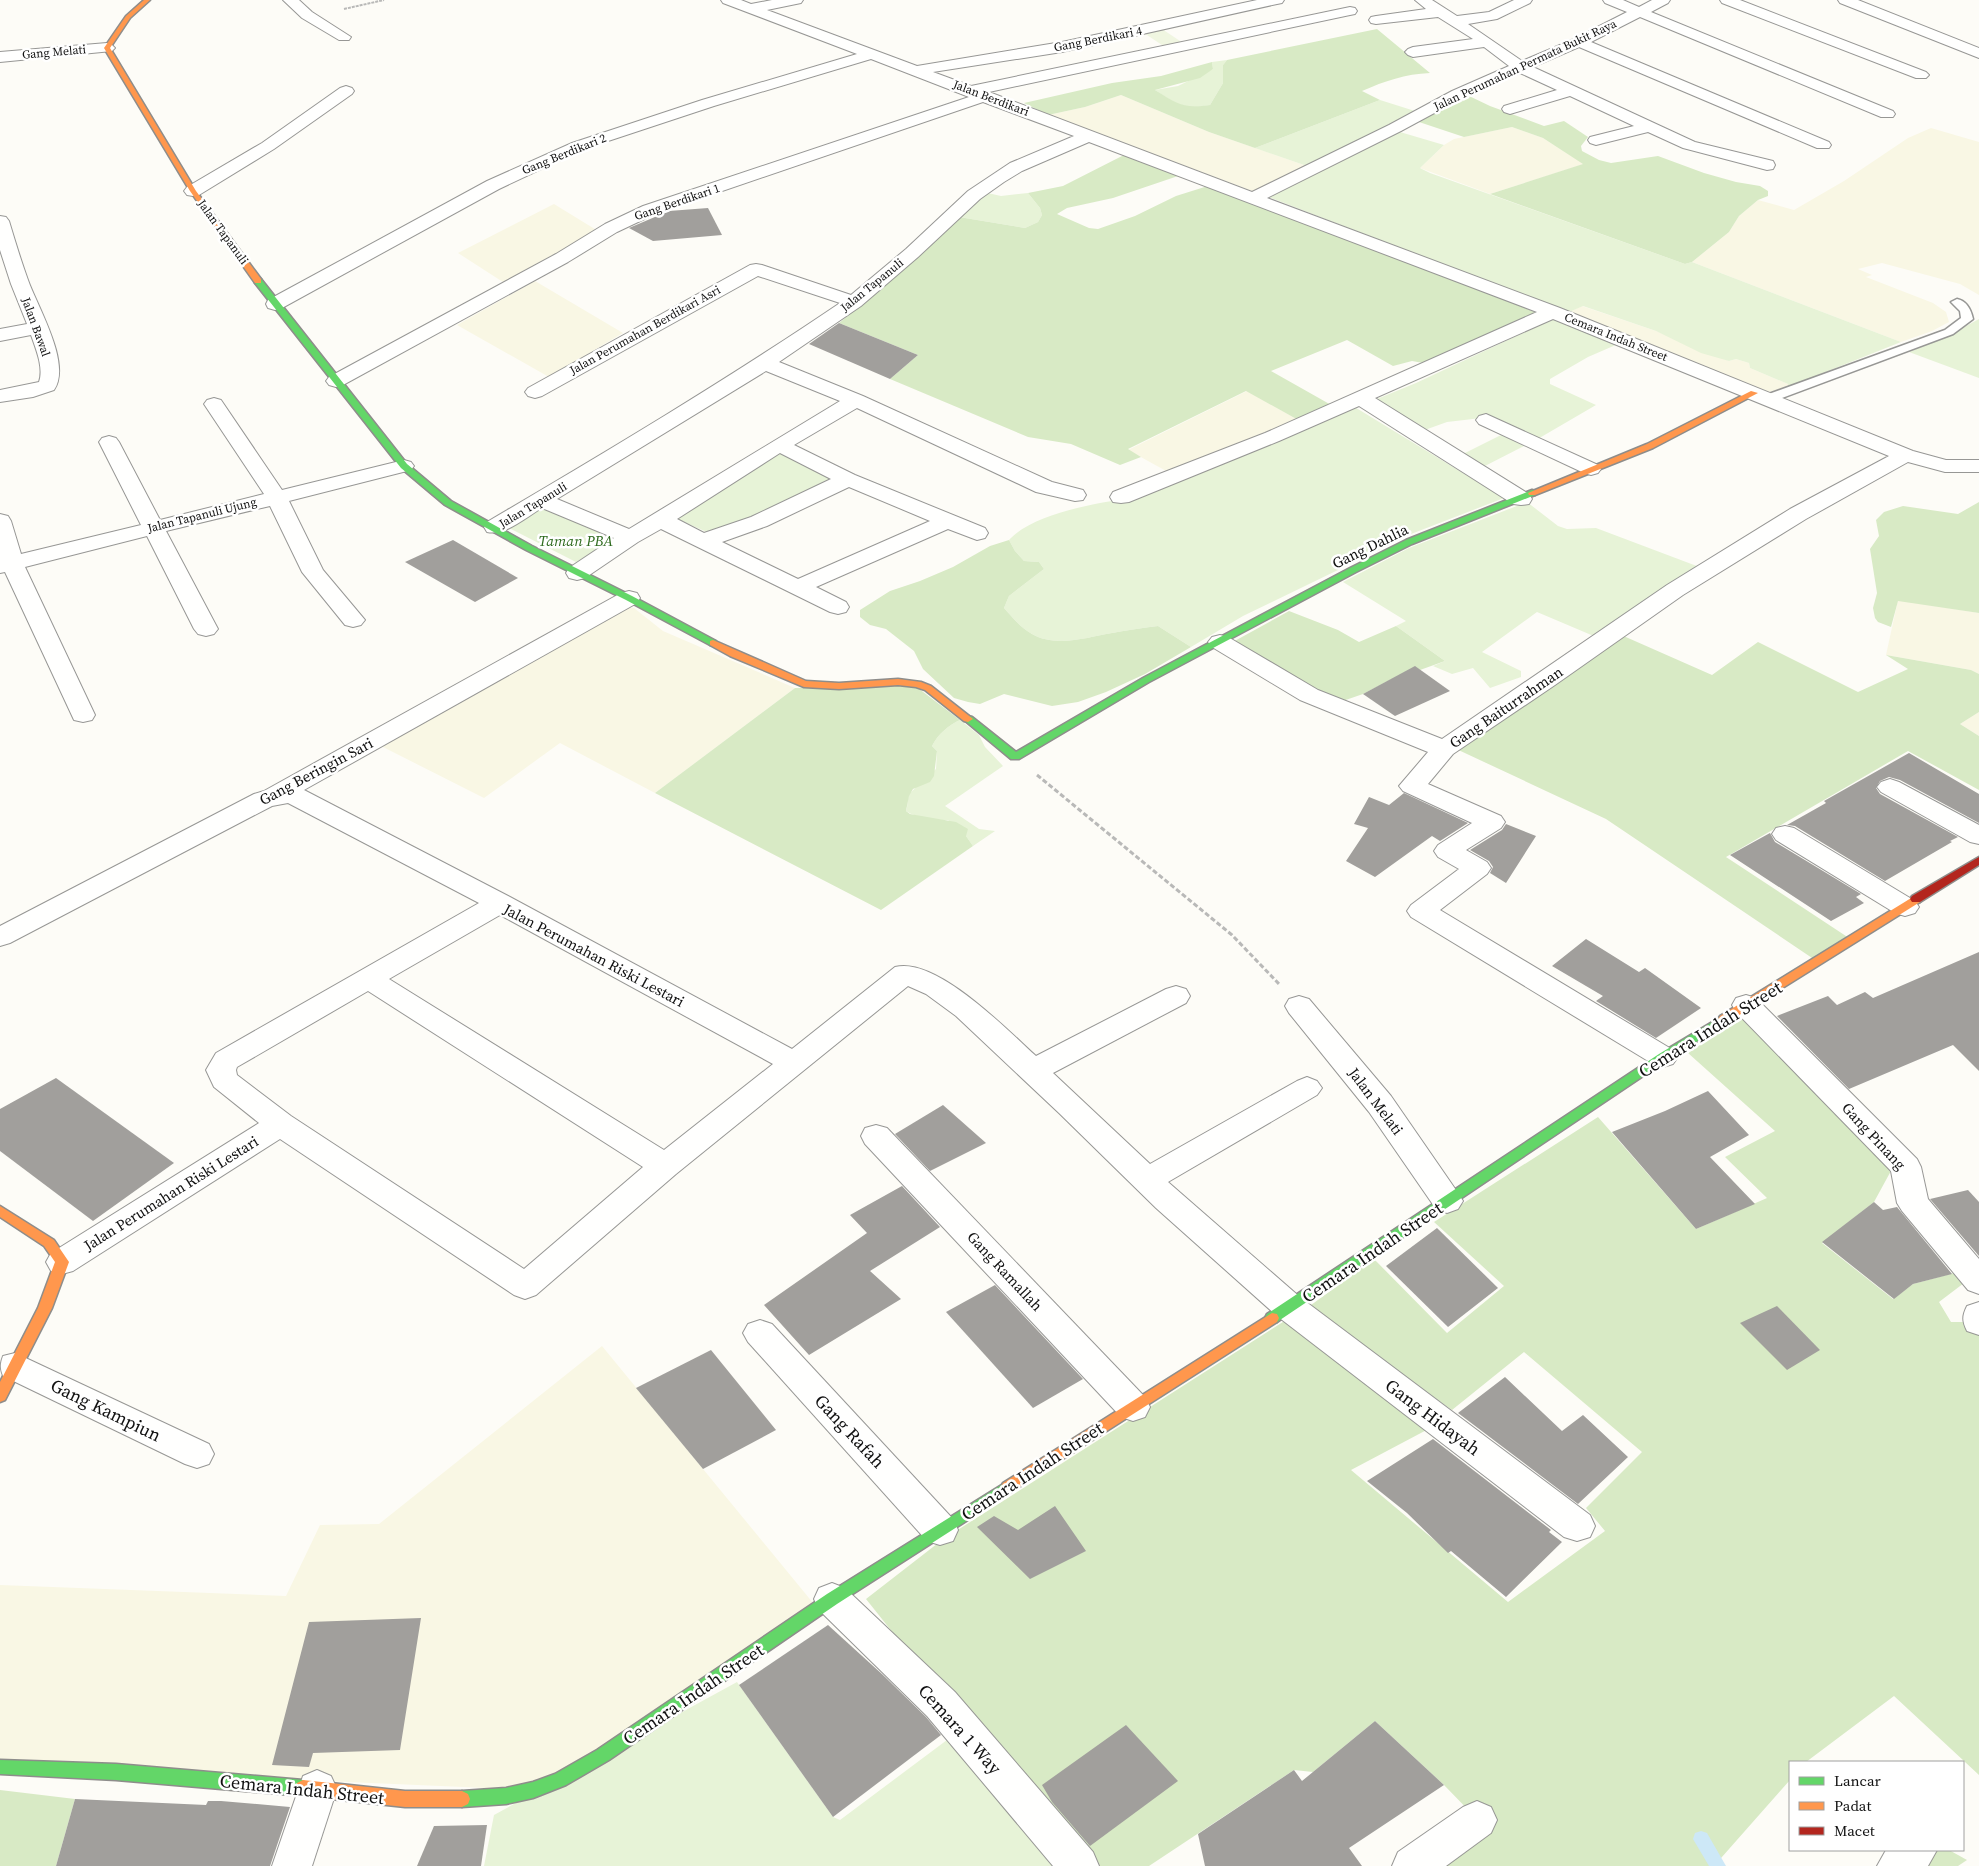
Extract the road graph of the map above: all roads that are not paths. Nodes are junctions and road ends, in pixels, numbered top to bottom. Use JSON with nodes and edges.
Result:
{"nodes":[{"id":1,"x":147,"y":0,"type":"edge"},
{"id":2,"x":290,"y":0,"type":"edge"},
{"id":3,"x":728,"y":0,"type":"edge"},
{"id":4,"x":796,"y":0,"type":"edge"},
{"id":5,"x":1277,"y":0,"type":"edge"},
{"id":6,"x":1422,"y":0,"type":"edge"},
{"id":7,"x":1525,"y":0,"type":"edge"},
{"id":8,"x":1610,"y":0,"type":"edge"},
{"id":9,"x":1664,"y":0,"type":"edge"},
{"id":10,"x":1727,"y":0,"type":"edge"},
{"id":11,"x":1845,"y":0,"type":"edge"},
{"id":12,"x":750,"y":9,"type":"junction"},
{"id":13,"x":1639,"y":11,"type":"junction"},
{"id":14,"x":1350,"y":12,"type":"dead end"},
{"id":15,"x":1440,"y":12,"type":"junction"},
{"id":16,"x":1376,"y":20,"type":"dead end"},
{"id":17,"x":1454,"y":21,"type":"junction"},
{"id":18,"x":344,"y":37,"type":"dead end"},
{"id":19,"x":1487,"y":42,"type":"junction"},
{"id":20,"x":1579,"y":42,"type":"junction"},
{"id":21,"x":107,"y":48,"type":"junction"},
{"id":22,"x":1413,"y":52,"type":"dead end"},
{"id":23,"x":1979,"y":53,"type":"edge"},
{"id":24,"x":873,"y":54,"type":"junction"},
{"id":25,"x":0,"y":57,"type":"edge"},
{"id":26,"x":1520,"y":67,"type":"junction"},
{"id":27,"x":918,"y":71,"type":"junction"},
{"id":28,"x":1921,"y":75,"type":"dead end"},
{"id":29,"x":346,"y":91,"type":"dead end"},
{"id":30,"x":1571,"y":91,"type":"junction"},
{"id":31,"x":978,"y":93,"type":"junction"},
{"id":32,"x":1510,"y":109,"type":"dead end"},
{"id":33,"x":1887,"y":114,"type":"dead end"},
{"id":34,"x":1649,"y":127,"type":"junction"},
{"id":35,"x":1089,"y":136,"type":"junction"},
{"id":36,"x":1596,"y":140,"type":"dead end"},
{"id":37,"x":1823,"y":145,"type":"dead end"},
{"id":38,"x":1766,"y":165,"type":"dead end"},
{"id":39,"x":193,"y":191,"type":"junction"},
{"id":40,"x":1254,"y":198,"type":"junction"},
{"id":41,"x":0,"y":221,"type":"edge"},
{"id":42,"x":4,"y":242,"type":"edge"},
{"id":43,"x":20,"y":284,"type":"junction"},
{"id":44,"x":0,"y":286,"type":"edge"},
{"id":45,"x":854,"y":302,"type":"junction"},
{"id":46,"x":1957,"y":302,"type":"dead end"},
{"id":47,"x":275,"y":304,"type":"junction"},
{"id":48,"x":1553,"y":312,"type":"junction"},
{"id":49,"x":37,"y":328,"type":"junction"},
{"id":50,"x":0,"y":335,"type":"edge"},
{"id":51,"x":764,"y":363,"type":"junction"},
{"id":52,"x":336,"y":381,"type":"junction"},
{"id":53,"x":534,"y":392,"type":"dead end"},
{"id":54,"x":1762,"y":395,"type":"junction"},
{"id":55,"x":0,"y":396,"type":"edge"},
{"id":56,"x":1361,"y":398,"type":"junction"},
{"id":57,"x":856,"y":400,"type":"junction"},
{"id":58,"x":214,"y":404,"type":"dead end"},
{"id":59,"x":1486,"y":420,"type":"dead end"},
{"id":60,"x":109,"y":442,"type":"dead end"},
{"id":61,"x":779,"y":445,"type":"junction"},
{"id":62,"x":1906,"y":454,"type":"junction"},
{"id":63,"x":404,"y":466,"type":"junction"},
{"id":64,"x":1979,"y":466,"type":"edge"},
{"id":65,"x":1591,"y":469,"type":"junction"},
{"id":66,"x":848,"y":479,"type":"junction"},
{"id":67,"x":1075,"y":494,"type":"dead end"},
{"id":68,"x":276,"y":497,"type":"junction"},
{"id":69,"x":1121,"y":497,"type":"dead end"},
{"id":70,"x":1521,"y":499,"type":"junction"},
{"id":71,"x":541,"y":500,"type":"junction"},
{"id":72,"x":660,"y":520,"type":"junction"},
{"id":73,"x":0,"y":521,"type":"edge"},
{"id":74,"x":948,"y":521,"type":"junction"},
{"id":75,"x":154,"y":527,"type":"junction"},
{"id":76,"x":495,"y":528,"type":"junction"},
{"id":77,"x":977,"y":533,"type":"dead end"},
{"id":78,"x":630,"y":537,"type":"junction"},
{"id":79,"x":703,"y":540,"type":"junction"},
{"id":80,"x":6,"y":564,"type":"edge"},
{"id":81,"x":577,"y":573,"type":"junction"},
{"id":82,"x":798,"y":587,"type":"junction"},
{"id":83,"x":629,"y":598,"type":"junction"},
{"id":84,"x":838,"y":608,"type":"dead end"},
{"id":85,"x":353,"y":620,"type":"dead end"},
{"id":86,"x":206,"y":629,"type":"dead end"},
{"id":87,"x":1220,"y":642,"type":"junction"},
{"id":88,"x":83,"y":715,"type":"dead end"},
{"id":89,"x":1444,"y":749,"type":"junction"},
{"id":90,"x":1890,"y":787,"type":"dead end"},
{"id":91,"x":273,"y":797,"type":"junction"},
{"id":92,"x":1785,"y":834,"type":"dead end"},
{"id":93,"x":1979,"y":836,"type":"edge"},
{"id":94,"x":1979,"y":860,"type":"edge"},
{"id":95,"x":500,"y":903,"type":"junction"},
{"id":96,"x":1905,"y":907,"type":"junction"},
{"id":97,"x":0,"y":937,"type":"edge"},
{"id":98,"x":905,"y":974,"type":"joint"},
{"id":99,"x":369,"y":979,"type":"junction"},
{"id":100,"x":1176,"y":996,"type":"dead end"},
{"id":101,"x":1746,"y":1005,"type":"junction"},
{"id":102,"x":1299,"y":1006,"type":"road end"},
{"id":103,"x":1663,"y":1057,"type":"junction"},
{"id":104,"x":794,"y":1063,"type":"junction"},
{"id":105,"x":1032,"y":1071,"type":"junction"},
{"id":106,"x":1307,"y":1088,"type":"dead end"},
{"id":107,"x":280,"y":1124,"type":"junction"},
{"id":108,"x":876,"y":1136,"type":"dead end"},
{"id":109,"x":665,"y":1166,"type":"junction"},
{"id":110,"x":1147,"y":1180,"type":"junction"},
{"id":111,"x":1447,"y":1201,"type":"junction"},
{"id":112,"x":0,"y":1211,"type":"edge"},
{"id":113,"x":62,"y":1262,"type":"junction"},
{"id":114,"x":1979,"y":1281,"type":"edge"},
{"id":115,"x":1289,"y":1307,"type":"junction"},
{"id":116,"x":1979,"y":1315,"type":"edge"},
{"id":117,"x":1979,"y":1322,"type":"edge"},
{"id":118,"x":760,"y":1333,"type":"dead end"},
{"id":119,"x":15,"y":1366,"type":"junction"},
{"id":120,"x":0,"y":1396,"type":"edge"},
{"id":121,"x":1133,"y":1407,"type":"junction"},
{"id":122,"x":197,"y":1454,"type":"dead end"},
{"id":123,"x":1577,"y":1526,"type":"dead end"},
{"id":124,"x":940,"y":1530,"type":"junction"},
{"id":125,"x":832,"y":1599,"type":"junction"},
{"id":126,"x":0,"y":1767,"type":"edge"},
{"id":127,"x":317,"y":1789,"type":"junction"},
{"id":128,"x":1477,"y":1820,"type":"dead end"},
{"id":129,"x":1916,"y":1851,"type":"edge"},
{"id":130,"x":292,"y":1866,"type":"edge"},
{"id":131,"x":1078,"y":1866,"type":"edge"},
{"id":132,"x":1412,"y":1866,"type":"edge"},
{"id":133,"x":1897,"y":1866,"type":"edge"}],
"edges":[{"from":1,"to":21,"type":"street"},
{"from":2,"to":18,"type":"street"},
{"from":3,"to":12,"type":"street","name":"Jalan Berdikari"},
{"from":4,"to":12,"type":"street"},
{"from":5,"to":27,"type":"street","name":"Gang Berdikari 4"},
{"from":6,"to":15,"type":"street"},
{"from":7,"to":17,"type":"street"},
{"from":8,"to":13,"type":"street"},
{"from":9,"to":13,"type":"street","name":"Jalan Perumahan Permata Bukit Raya"},
{"from":10,"to":28,"type":"street"},
{"from":11,"to":23,"type":"street"},
{"from":12,"to":24,"type":"street","name":"Jalan Berdikari"},
{"from":13,"to":20,"type":"street","name":"Jalan Perumahan Permata Bukit Raya"},
{"from":13,"to":33,"type":"street"},
{"from":14,"to":31,"type":"street","name":"Gang Berdikari 1"},
{"from":15,"to":16,"type":"street"},
{"from":15,"to":17,"type":"street"},
{"from":17,"to":19,"type":"street"},
{"from":19,"to":22,"type":"street"},
{"from":19,"to":26,"type":"street"},
{"from":20,"to":26,"type":"street","name":"Jalan Perumahan Permata Bukit Raya"},
{"from":20,"to":37,"type":"street"},
{"from":21,"to":25,"type":"street","name":"Gang Melati"},
{"from":21,"to":39,"type":"street","name":"Jalan Tapanuli"},
{"from":24,"to":27,"type":"street","name":"Jalan Berdikari"},
{"from":24,"to":47,"type":"street","name":"Gang Berdikari 2"},
{"from":26,"to":30,"type":"street"},
{"from":26,"to":40,"type":"street","name":"Jalan Perumahan Permata Bukit Raya"},
{"from":27,"to":31,"type":"street","name":"Jalan Berdikari"},
{"from":29,"to":39,"type":"street"},
{"from":30,"to":32,"type":"street"},
{"from":30,"to":34,"type":"street"},
{"from":31,"to":35,"type":"street","name":"Jalan Berdikari"},
{"from":31,"to":52,"type":"street","name":"Gang Berdikari 1"},
{"from":34,"to":36,"type":"street"},
{"from":34,"to":38,"type":"street"},
{"from":35,"to":40,"type":"street","name":"Jalan Berdikari"},
{"from":35,"to":45,"type":"street","name":"Jalan Tapanuli"},
{"from":39,"to":47,"type":"street","name":"Jalan Tapanuli"},
{"from":40,"to":48,"type":"street","name":"Cemara Indah Street"},
{"from":41,"to":42,"type":"street","name":"Jalan Bawal"},
{"from":42,"to":43,"type":"street","name":"Jalan Bawal"},
{"from":43,"to":44,"type":"street"},
{"from":43,"to":49,"type":"street","name":"Jalan Bawal"},
{"from":45,"to":51,"type":"street","name":"Jalan Tapanuli"},
{"from":45,"to":53,"type":"street","name":"Jalan Perumahan Berdikari Asri"},
{"from":46,"to":54,"type":"lane"},
{"from":47,"to":52,"type":"street","name":"Jalan Tapanuli"},
{"from":48,"to":54,"type":"street","name":"Cemara Indah Street"},
{"from":48,"to":56,"type":"street"},
{"from":49,"to":50,"type":"street"},
{"from":49,"to":55,"type":"street","name":"Jalan Bawal"},
{"from":51,"to":57,"type":"street"},
{"from":51,"to":71,"type":"street","name":"Jalan Tapanuli"},
{"from":52,"to":63,"type":"street","name":"Jalan Tapanuli"},
{"from":54,"to":62,"type":"street","name":"Cemara Indah Street"},
{"from":54,"to":65,"type":"street","name":"Gang Dahlia"},
{"from":56,"to":69,"type":"street"},
{"from":56,"to":70,"type":"street"},
{"from":57,"to":61,"type":"street"},
{"from":57,"to":67,"type":"street"},
{"from":58,"to":68,"type":"street"},
{"from":59,"to":65,"type":"street"},
{"from":60,"to":75,"type":"street"},
{"from":61,"to":66,"type":"street"},
{"from":61,"to":72,"type":"street"},
{"from":62,"to":64,"type":"street","name":"Cemara Indah Street"},
{"from":62,"to":89,"type":"street","name":"Gang Baiturrahman"},
{"from":63,"to":68,"type":"street","name":"Jalan Tapanuli Ujung"},
{"from":63,"to":76,"type":"street","name":"Jalan Tapanuli"},
{"from":65,"to":70,"type":"street","name":"Gang Dahlia"},
{"from":66,"to":74,"type":"street"},
{"from":66,"to":79,"type":"street"},
{"from":68,"to":75,"type":"street","name":"Jalan Tapanuli Ujung"},
{"from":68,"to":85,"type":"street"},
{"from":70,"to":87,"type":"street","name":"Gang Dahlia"},
{"from":71,"to":76,"type":"street","name":"Jalan Tapanuli"},
{"from":71,"to":78,"type":"street"},
{"from":72,"to":78,"type":"street"},
{"from":72,"to":79,"type":"street"},
{"from":73,"to":80,"type":"street"},
{"from":74,"to":77,"type":"street"},
{"from":74,"to":82,"type":"street"},
{"from":75,"to":80,"type":"street","name":"Jalan Tapanuli Ujung"},
{"from":75,"to":86,"type":"street"},
{"from":76,"to":81,"type":"street"},
{"from":78,"to":81,"type":"street"},
{"from":79,"to":82,"type":"street"},
{"from":80,"to":88,"type":"street"},
{"from":81,"to":83,"type":"street"},
{"from":82,"to":84,"type":"street"},
{"from":83,"to":87,"type":"street","name":"Gang Dahlia"},
{"from":83,"to":91,"type":"street","name":"Gang Beringin Sari"},
{"from":87,"to":89,"type":"street"},
{"from":89,"to":103,"type":"street","name":"Gang Baiturrahman"},
{"from":90,"to":93,"type":"street"},
{"from":91,"to":95,"type":"street"},
{"from":91,"to":97,"type":"street","name":"Gang Beringin Sari"},
{"from":92,"to":96,"type":"street"},
{"from":94,"to":96,"type":"street","name":"Cemara Indah Street"},
{"from":95,"to":99,"type":"street","name":"Jalan Perumahan Riski Lestari"},
{"from":95,"to":104,"type":"street","name":"Jalan Perumahan Riski Lestari"},
{"from":96,"to":101,"type":"street","name":"Cemara Indah Street"},
{"from":98,"to":104,"type":"street","name":"Jalan Perumahan Riski Lestari"},
{"from":98,"to":105,"type":"street","name":"Gang Hidayah"},
{"from":99,"to":107,"type":"street","name":"Jalan Perumahan Riski Lestari"},
{"from":99,"to":109,"type":"street"},
{"from":100,"to":105,"type":"street"},
{"from":101,"to":103,"type":"street","name":"Cemara Indah Street"},
{"from":101,"to":114,"type":"street","name":"Gang Pinang"},
{"from":102,"to":111,"type":"street","name":"Jalan Melati"},
{"from":103,"to":111,"type":"street","name":"Cemara Indah Street"},
{"from":104,"to":109,"type":"street","name":"Jalan Perumahan Riski Lestari"},
{"from":105,"to":110,"type":"street","name":"Gang Hidayah"},
{"from":106,"to":110,"type":"street"},
{"from":107,"to":109,"type":"street","name":"Jalan Perumahan Riski Lestari"},
{"from":107,"to":113,"type":"street","name":"Jalan Perumahan Riski Lestari"},
{"from":108,"to":121,"type":"street","name":"Gang Ramallah"},
{"from":110,"to":115,"type":"street","name":"Gang Hidayah"},
{"from":111,"to":115,"type":"street","name":"Cemara Indah Street"},
{"from":112,"to":113,"type":"street"},
{"from":113,"to":119,"type":"street"},
{"from":115,"to":121,"type":"street","name":"Cemara Indah Street"},
{"from":115,"to":123,"type":"street","name":"Gang Hidayah"},
{"from":116,"to":117,"type":"street"},
{"from":118,"to":124,"type":"street","name":"Gang Rafah"},
{"from":119,"to":120,"type":"street"},
{"from":119,"to":122,"type":"street","name":"Gang Kampiun"},
{"from":121,"to":124,"type":"street","name":"Cemara Indah Street"},
{"from":124,"to":125,"type":"street","name":"Cemara Indah Street"},
{"from":125,"to":127,"type":"street","name":"Cemara Indah Street"},
{"from":125,"to":131,"type":"street","name":"Cemara 1 Way"},
{"from":126,"to":127,"type":"street","name":"Cemara Indah Street"},
{"from":127,"to":130,"type":"street"},
{"from":128,"to":132,"type":"street"},
{"from":129,"to":133,"type":"street"}]}
